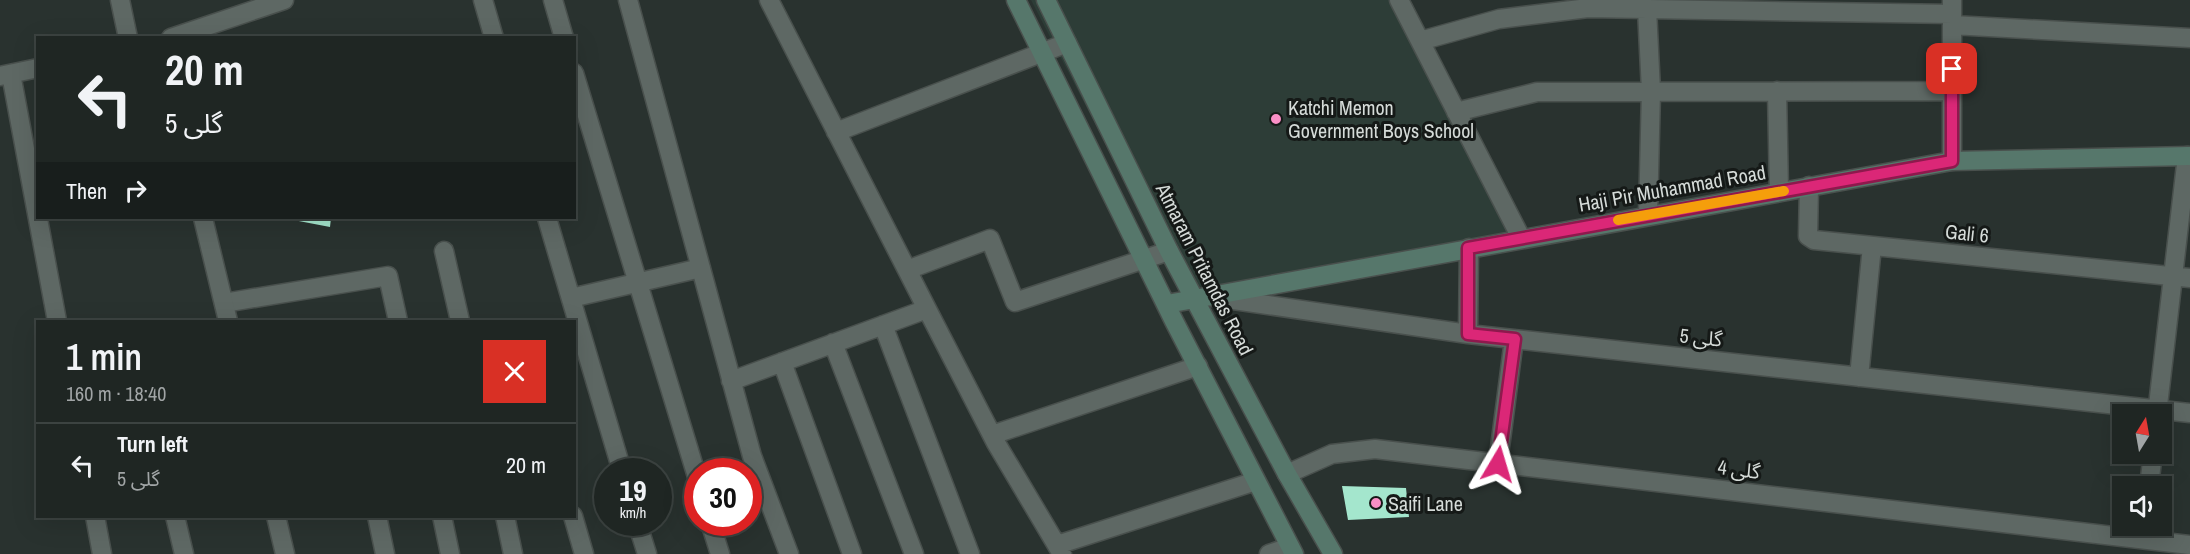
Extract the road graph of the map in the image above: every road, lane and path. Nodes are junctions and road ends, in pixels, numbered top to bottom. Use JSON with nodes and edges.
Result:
{"nodes":[{"id":1,"x":120,"y":0,"type":"edge"},
{"id":2,"x":285,"y":0,"type":"edge"},
{"id":3,"x":483,"y":0,"type":"edge"},
{"id":4,"x":553,"y":0,"type":"edge"},
{"id":5,"x":628,"y":0,"type":"edge"},
{"id":6,"x":769,"y":0,"type":"edge"},
{"id":7,"x":1016,"y":0,"type":"edge"},
{"id":8,"x":1046,"y":0,"type":"edge"},
{"id":9,"x":1399,"y":0,"type":"edge"},
{"id":10,"x":1647,"y":9,"type":"junction"},
{"id":11,"x":1952,"y":13,"type":"edge"},
{"id":12,"x":128,"y":36,"type":"edge"},
{"id":13,"x":177,"y":36,"type":"edge"},
{"id":14,"x":493,"y":36,"type":"edge"},
{"id":15,"x":563,"y":36,"type":"edge"},
{"id":16,"x":2190,"y":38,"type":"edge"},
{"id":17,"x":1420,"y":41,"type":"junction"},
{"id":18,"x":1067,"y":43,"type":"junction"},
{"id":19,"x":1042,"y":52,"type":"junction"},
{"id":20,"x":36,"y":68,"type":"edge"},
{"id":21,"x":5,"y":75,"type":"edge"},
{"id":22,"x":576,"y":80,"type":"edge"},
{"id":23,"x":1651,"y":91,"type":"junction"},
{"id":24,"x":1777,"y":91,"type":"junction"},
{"id":25,"x":1952,"y":91,"type":"junction"},
{"id":26,"x":1456,"y":112,"type":"junction"},
{"id":27,"x":836,"y":132,"type":"junction"},
{"id":28,"x":2188,"y":156,"type":"edge"},
{"id":29,"x":1952,"y":161,"type":"junction"},
{"id":30,"x":1809,"y":186,"type":"junction"},
{"id":31,"x":1779,"y":192,"type":"junction"},
{"id":32,"x":1648,"y":215,"type":"junction"},
{"id":33,"x":203,"y":219,"type":"edge"},
{"id":34,"x":547,"y":219,"type":"edge"},
{"id":35,"x":1521,"y":238,"type":"junction"},
{"id":36,"x":1872,"y":246,"type":"junction"},
{"id":37,"x":1468,"y":248,"type":"junction"},
{"id":38,"x":444,"y":251,"type":"dead end"},
{"id":39,"x":1169,"y":251,"type":"junction"},
{"id":40,"x":1146,"y":260,"type":"junction"},
{"id":41,"x":701,"y":268,"type":"junction"},
{"id":42,"x":907,"y":270,"type":"junction"},
{"id":43,"x":2181,"y":278,"type":"edge"},
{"id":44,"x":638,"y":283,"type":"junction"},
{"id":45,"x":571,"y":298,"type":"junction"},
{"id":46,"x":1202,"y":298,"type":"junction"},
{"id":47,"x":1167,"y":304,"type":"junction"},
{"id":48,"x":927,"y":309,"type":"junction"},
{"id":49,"x":226,"y":312,"type":"edge"},
{"id":50,"x":57,"y":320,"type":"edge"},
{"id":51,"x":398,"y":320,"type":"edge"},
{"id":52,"x":460,"y":320,"type":"edge"},
{"id":53,"x":575,"y":320,"type":"edge"},
{"id":54,"x":883,"y":325,"type":"junction"},
{"id":55,"x":576,"y":328,"type":"edge"},
{"id":56,"x":1468,"y":334,"type":"junction"},
{"id":57,"x":1515,"y":339,"type":"junction"},
{"id":58,"x":833,"y":344,"type":"junction"},
{"id":59,"x":782,"y":362,"type":"junction"},
{"id":60,"x":1198,"y":366,"type":"junction"},
{"id":61,"x":583,"y":370,"type":"edge"},
{"id":62,"x":1859,"y":377,"type":"junction"},
{"id":63,"x":731,"y":381,"type":"junction"},
{"id":64,"x":2158,"y":404,"type":"edge"},
{"id":65,"x":2112,"y":407,"type":"edge"},
{"id":66,"x":2172,"y":412,"type":"edge"},
{"id":67,"x":2190,"y":413,"type":"edge"},
{"id":68,"x":992,"y":435,"type":"junction"},
{"id":69,"x":617,"y":458,"type":"edge"},
{"id":70,"x":691,"y":458,"type":"edge"},
{"id":71,"x":1498,"y":464,"type":"junction"},
{"id":72,"x":1287,"y":474,"type":"junction"},
{"id":73,"x":1256,"y":481,"type":"junction"},
{"id":74,"x":94,"y":518,"type":"edge"},
{"id":75,"x":175,"y":518,"type":"edge"},
{"id":76,"x":276,"y":518,"type":"edge"},
{"id":77,"x":376,"y":518,"type":"edge"},
{"id":78,"x":442,"y":518,"type":"edge"},
{"id":79,"x":505,"y":518,"type":"edge"},
{"id":80,"x":574,"y":518,"type":"edge"},
{"id":81,"x":641,"y":536,"type":"edge"},
{"id":82,"x":714,"y":536,"type":"edge"},
{"id":83,"x":2143,"y":540,"type":"edge"},
{"id":84,"x":2190,"y":545,"type":"edge"},
{"id":85,"x":1060,"y":549,"type":"edge"},
{"id":86,"x":1292,"y":551,"type":"edge"},
{"id":87,"x":102,"y":554,"type":"edge"},
{"id":88,"x":184,"y":554,"type":"edge"},
{"id":89,"x":285,"y":554,"type":"edge"},
{"id":90,"x":385,"y":554,"type":"edge"},
{"id":91,"x":450,"y":554,"type":"edge"},
{"id":92,"x":513,"y":554,"type":"edge"},
{"id":93,"x":584,"y":554,"type":"edge"},
{"id":94,"x":647,"y":554,"type":"edge"},
{"id":95,"x":720,"y":554,"type":"edge"},
{"id":96,"x":789,"y":554,"type":"edge"},
{"id":97,"x":852,"y":554,"type":"edge"},
{"id":98,"x":914,"y":554,"type":"edge"},
{"id":99,"x":970,"y":554,"type":"edge"},
{"id":100,"x":1269,"y":554,"type":"edge"},
{"id":101,"x":1333,"y":554,"type":"edge"}],
"edges":[{"from":1,"to":12,"type":"street"},
{"from":2,"to":13,"type":"street"},
{"from":3,"to":14,"type":"street"},
{"from":4,"to":15,"type":"street"},
{"from":5,"to":41,"type":"street"},
{"from":6,"to":27,"type":"street"},
{"from":7,"to":19,"type":"main road"},
{"from":8,"to":18,"type":"main road","name":"Atmaram Pritamdas Road"},
{"from":9,"to":17,"type":"street"},
{"from":10,"to":11,"type":"street"},
{"from":10,"to":17,"type":"street"},
{"from":10,"to":23,"type":"street"},
{"from":11,"to":16,"type":"street"},
{"from":11,"to":25,"type":"street"},
{"from":17,"to":26,"type":"street"},
{"from":18,"to":19,"type":"street"},
{"from":18,"to":39,"type":"main road","name":"Atmaram Pritamdas Road"},
{"from":19,"to":27,"type":"street"},
{"from":19,"to":40,"type":"main road"},
{"from":20,"to":21,"type":"street"},
{"from":21,"to":50,"type":"street"},
{"from":22,"to":44,"type":"street"},
{"from":23,"to":24,"type":"street"},
{"from":23,"to":26,"type":"street"},
{"from":23,"to":32,"type":"street"},
{"from":24,"to":25,"type":"street"},
{"from":24,"to":31,"type":"street"},
{"from":25,"to":29,"type":"street"},
{"from":26,"to":35,"type":"street"},
{"from":27,"to":42,"type":"street"},
{"from":28,"to":29,"type":"main road","name":"Haji Pir Muhammad Road"},
{"from":28,"to":43,"type":"street"},
{"from":29,"to":30,"type":"main road","name":"Haji Pir Muhammad Road"},
{"from":30,"to":31,"type":"main road","name":"Haji Pir Muhammad Road"},
{"from":30,"to":36,"type":"street","name":"Gali 6"},
{"from":31,"to":32,"type":"main road","name":"Haji Pir Muhammad Road"},
{"from":32,"to":35,"type":"main road","name":"Haji Pir Muhammad Road"},
{"from":33,"to":49,"type":"street"},
{"from":34,"to":45,"type":"street"},
{"from":35,"to":37,"type":"main road","name":"Haji Pir Muhammad Road"},
{"from":36,"to":43,"type":"street","name":"Gali 6"},
{"from":36,"to":62,"type":"street"},
{"from":37,"to":46,"type":"main road","name":"Haji Pir Muhammad Road"},
{"from":37,"to":56,"type":"street"},
{"from":38,"to":52,"type":"street"},
{"from":39,"to":40,"type":"street"},
{"from":39,"to":46,"type":"main road","name":"Atmaram Pritamdas Road"},
{"from":40,"to":42,"type":"street"},
{"from":40,"to":47,"type":"main road"},
{"from":41,"to":44,"type":"street"},
{"from":41,"to":63,"type":"street"},
{"from":42,"to":48,"type":"street"},
{"from":43,"to":64,"type":"street"},
{"from":44,"to":45,"type":"street"},
{"from":44,"to":70,"type":"street"},
{"from":45,"to":53,"type":"street"},
{"from":46,"to":47,"type":"main road","name":"Haji Pir Muhammad Road"},
{"from":46,"to":56,"type":"street","name":"گلی 5"},
{"from":46,"to":72,"type":"main road","name":"Atmaram Pritamdas Road"},
{"from":47,"to":60,"type":"main road"},
{"from":48,"to":54,"type":"street"},
{"from":48,"to":68,"type":"street"},
{"from":49,"to":51,"type":"street"},
{"from":54,"to":58,"type":"street"},
{"from":54,"to":99,"type":"street"},
{"from":55,"to":61,"type":"street"},
{"from":56,"to":57,"type":"street","name":"گلی 5"},
{"from":57,"to":62,"type":"street","name":"گلی 5"},
{"from":57,"to":71,"type":"street"},
{"from":58,"to":59,"type":"street"},
{"from":58,"to":98,"type":"street"},
{"from":59,"to":63,"type":"street"},
{"from":59,"to":97,"type":"street"},
{"from":60,"to":68,"type":"street"},
{"from":60,"to":73,"type":"main road"},
{"from":61,"to":69,"type":"street"},
{"from":62,"to":65,"type":"street","name":"گلی 5"},
{"from":63,"to":96,"type":"street"},
{"from":66,"to":67,"type":"street","name":"گلی 5"},
{"from":68,"to":85,"type":"street"},
{"from":71,"to":72,"type":"street","name":"گلی 4"},
{"from":71,"to":83,"type":"street","name":"گلی 4"},
{"from":72,"to":101,"type":"main road","name":"Atmaram Pritamdas Road"},
{"from":73,"to":85,"type":"street"},
{"from":73,"to":86,"type":"main road"},
{"from":74,"to":87,"type":"street"},
{"from":75,"to":88,"type":"street"},
{"from":76,"to":89,"type":"street"},
{"from":77,"to":90,"type":"street"},
{"from":78,"to":91,"type":"street"},
{"from":79,"to":92,"type":"street"},
{"from":80,"to":93,"type":"street"},
{"from":81,"to":94,"type":"street"},
{"from":82,"to":95,"type":"street"},
{"from":83,"to":84,"type":"street","name":"گلی 4"},
{"from":86,"to":100,"type":"street"}]}
